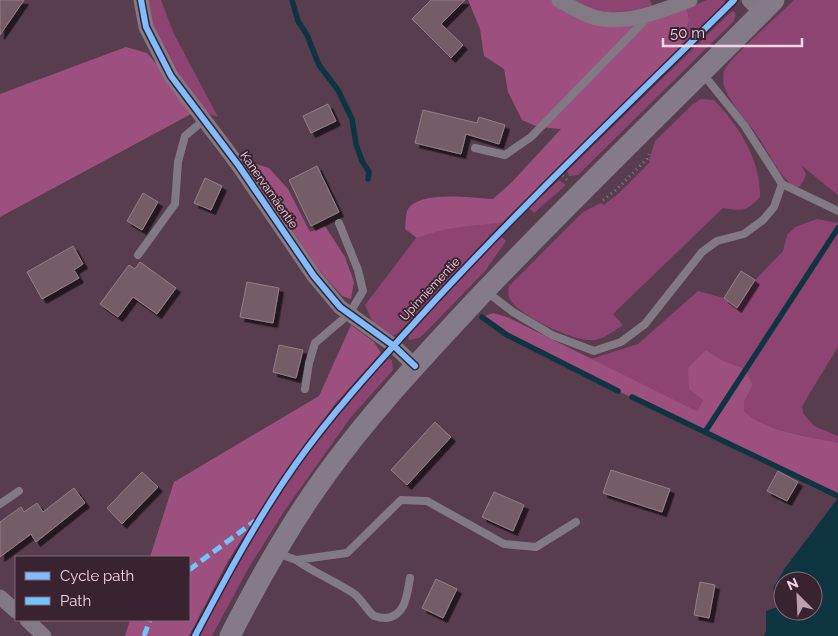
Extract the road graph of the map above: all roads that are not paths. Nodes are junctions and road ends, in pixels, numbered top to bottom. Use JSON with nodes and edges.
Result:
{"nodes":[{"id":1,"x":141,"y":0,"type":"edge"},
{"id":2,"x":559,"y":0,"type":"edge"},
{"id":3,"x":690,"y":0,"type":"edge"},
{"id":4,"x":761,"y":4,"type":"edge"},
{"id":5,"x":651,"y":14,"type":"junction"},
{"id":6,"x":702,"y":72,"type":"junction"},
{"id":7,"x":204,"y":120,"type":"junction"},
{"id":8,"x":475,"y":148,"type":"dead end"},
{"id":9,"x":782,"y":184,"type":"junction"},
{"id":10,"x":838,"y":211,"type":"edge"},
{"id":11,"x":339,"y":223,"type":"dead end"},
{"id":12,"x":138,"y":255,"type":"dead end"},
{"id":13,"x":486,"y":291,"type":"junction"},
{"id":14,"x":349,"y":314,"type":"junction"},
{"id":15,"x":415,"y":366,"type":"junction"},
{"id":16,"x":305,"y":389,"type":"dead end"},
{"id":17,"x":19,"y":491,"type":"dead end"},
{"id":18,"x":0,"y":504,"type":"edge"},
{"id":19,"x":576,"y":522,"type":"dead end"},
{"id":20,"x":275,"y":552,"type":"junction"},
{"id":21,"x":296,"y":560,"type":"junction"},
{"id":22,"x":410,"y":578,"type":"dead end"},
{"id":23,"x":0,"y":598,"type":"edge"},
{"id":24,"x":15,"y":610,"type":"edge"},
{"id":25,"x":28,"y":621,"type":"edge"},
{"id":26,"x":44,"y":636,"type":"edge"},
{"id":27,"x":230,"y":636,"type":"edge"}],
"edges":[{"from":1,"to":7,"type":"street","name":"Kanervamäentie"},
{"from":2,"to":5,"type":"street"},
{"from":3,"to":5,"type":"street"},
{"from":4,"to":6,"type":"main road"},
{"from":5,"to":8,"type":"lane"},
{"from":6,"to":9,"type":"lane"},
{"from":6,"to":13,"type":"main road"},
{"from":7,"to":12,"type":"lane"},
{"from":7,"to":14,"type":"street","name":"Kanervamäentie"},
{"from":9,"to":10,"type":"lane"},
{"from":9,"to":13,"type":"lane"},
{"from":11,"to":14,"type":"lane"},
{"from":13,"to":15,"type":"main road"},
{"from":14,"to":15,"type":"street","name":"Kanervamäentie"},
{"from":14,"to":16,"type":"lane"},
{"from":15,"to":20,"type":"main road"},
{"from":17,"to":18,"type":"lane"},
{"from":19,"to":21,"type":"lane"},
{"from":20,"to":21,"type":"lane"},
{"from":20,"to":27,"type":"main road"},
{"from":21,"to":22,"type":"lane"},
{"from":23,"to":24,"type":"street"},
{"from":25,"to":26,"type":"street"}]}
